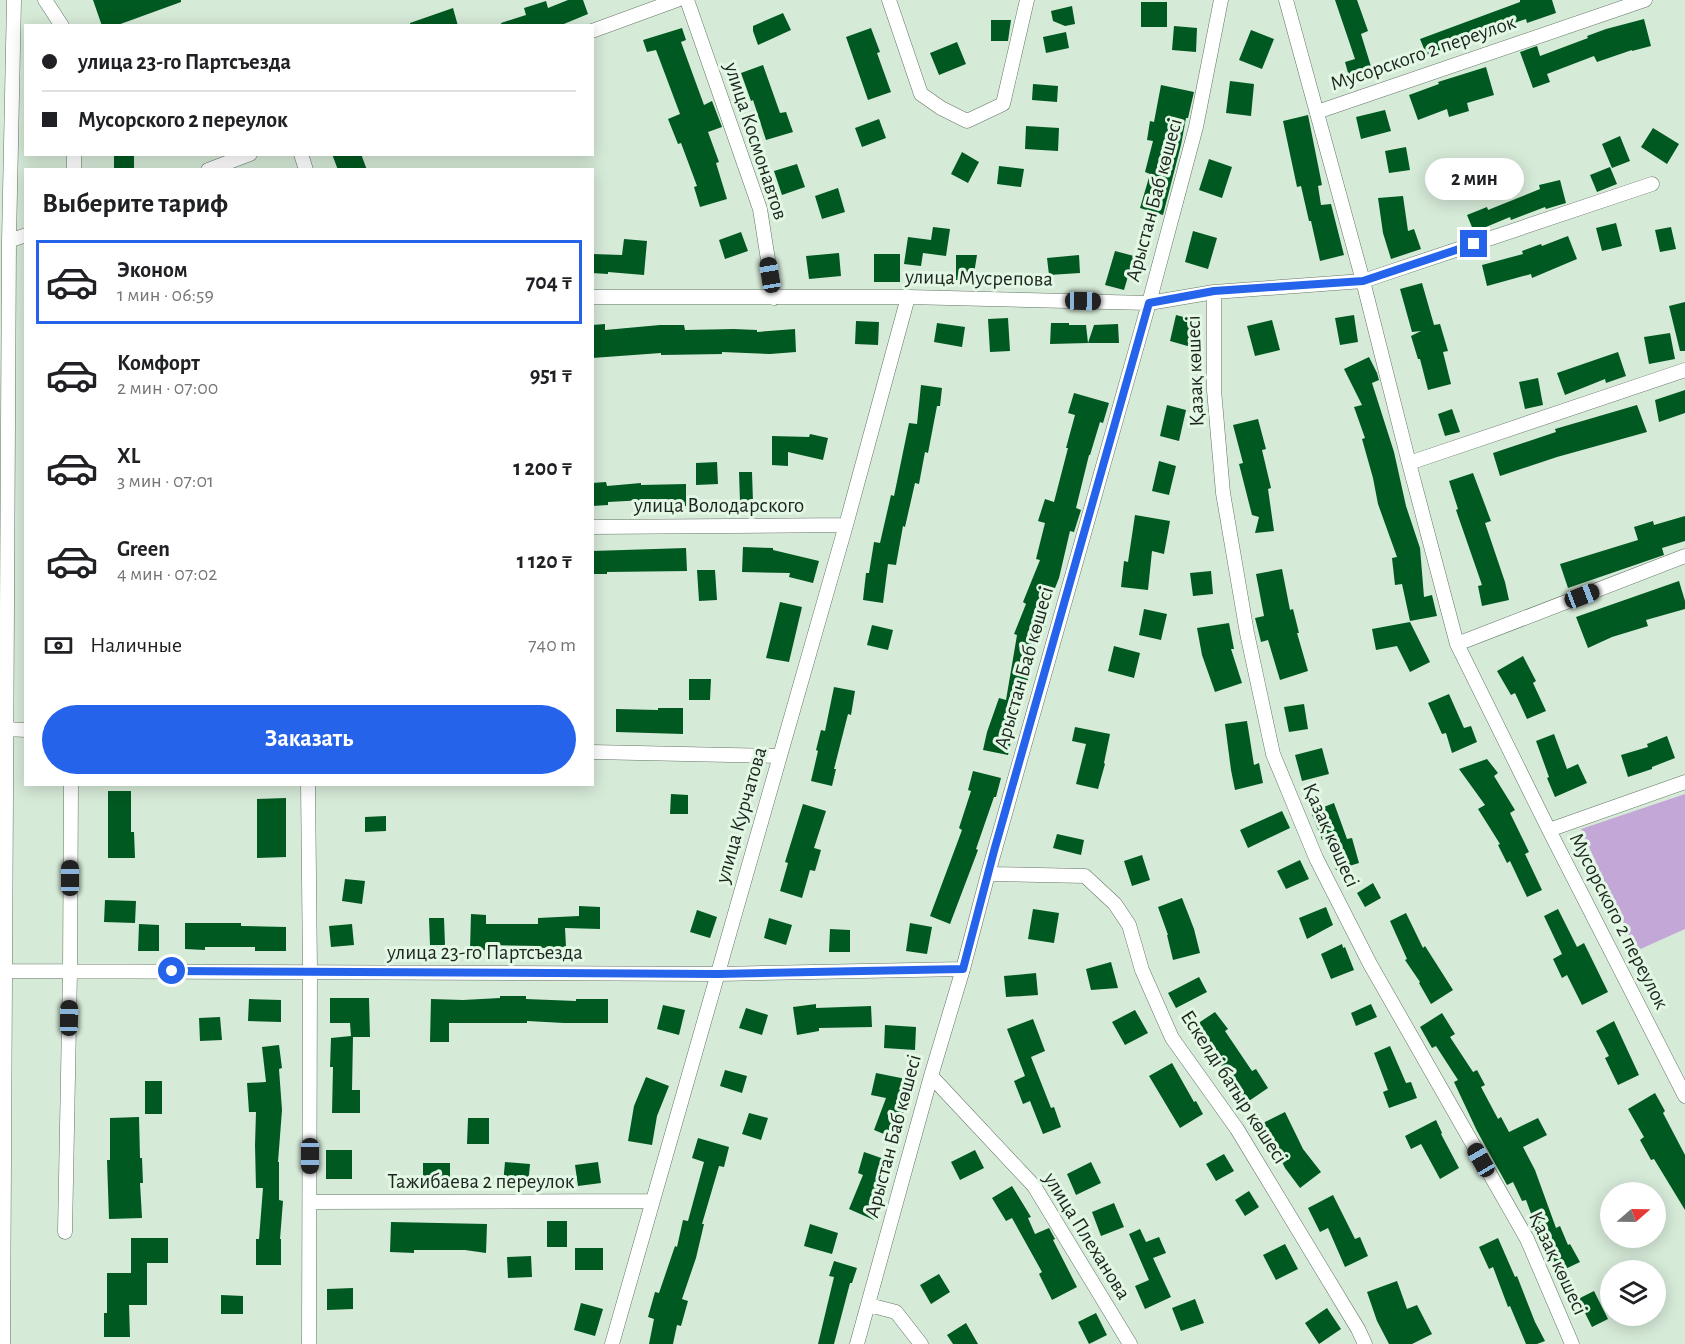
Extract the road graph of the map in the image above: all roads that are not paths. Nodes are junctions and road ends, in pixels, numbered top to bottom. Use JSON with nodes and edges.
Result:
{"nodes":[{"id":1,"x":14,"y":0,"type":"edge"},
{"id":2,"x":45,"y":0,"type":"edge"},
{"id":3,"x":677,"y":0,"type":"edge"},
{"id":4,"x":687,"y":0,"type":"edge"},
{"id":5,"x":889,"y":0,"type":"edge"},
{"id":6,"x":1027,"y":0,"type":"edge"},
{"id":7,"x":1221,"y":0,"type":"edge"},
{"id":8,"x":1286,"y":0,"type":"edge"},
{"id":9,"x":1645,"y":0,"type":"edge"},
{"id":10,"x":61,"y":24,"type":"edge"},
{"id":11,"x":594,"y":30,"type":"edge"},
{"id":12,"x":1317,"y":112,"type":"junction"},
{"id":13,"x":245,"y":156,"type":"edge"},
{"id":14,"x":213,"y":168,"type":"edge"},
{"id":15,"x":1652,"y":184,"type":"dead end"},
{"id":16,"x":24,"y":236,"type":"edge"},
{"id":17,"x":9,"y":241,"type":"junction"},
{"id":18,"x":1363,"y":281,"type":"junction"},
{"id":19,"x":1214,"y":291,"type":"junction"},
{"id":20,"x":594,"y":297,"type":"edge"},
{"id":21,"x":908,"y":297,"type":"junction"},
{"id":22,"x":774,"y":298,"type":"junction"},
{"id":23,"x":1149,"y":303,"type":"junction"},
{"id":24,"x":1685,"y":370,"type":"edge"},
{"id":25,"x":1409,"y":463,"type":"junction"},
{"id":26,"x":846,"y":525,"type":"junction"},
{"id":27,"x":594,"y":527,"type":"edge"},
{"id":28,"x":1685,"y":556,"type":"edge"},
{"id":29,"x":1457,"y":644,"type":"junction"},
{"id":30,"x":5,"y":729,"type":"junction"},
{"id":31,"x":24,"y":730,"type":"edge"},
{"id":32,"x":594,"y":752,"type":"edge"},
{"id":33,"x":780,"y":756,"type":"junction"},
{"id":34,"x":1685,"y":782,"type":"edge"},
{"id":35,"x":71,"y":786,"type":"edge"},
{"id":36,"x":308,"y":786,"type":"edge"},
{"id":37,"x":1549,"y":830,"type":"junction"},
{"id":38,"x":988,"y":874,"type":"junction"},
{"id":39,"x":963,"y":969,"type":"junction"},
{"id":40,"x":5,"y":971,"type":"junction"},
{"id":41,"x":70,"y":971,"type":"junction"},
{"id":42,"x":310,"y":972,"type":"junction"},
{"id":43,"x":718,"y":974,"type":"junction"},
{"id":44,"x":931,"y":1076,"type":"junction"},
{"id":45,"x":1685,"y":1096,"type":"edge"},
{"id":46,"x":653,"y":1201,"type":"junction"},
{"id":47,"x":310,"y":1203,"type":"junction"},
{"id":48,"x":65,"y":1232,"type":"dead end"},
{"id":49,"x":869,"y":1305,"type":"junction"},
{"id":50,"x":3,"y":1344,"type":"edge"},
{"id":51,"x":309,"y":1344,"type":"edge"},
{"id":52,"x":612,"y":1344,"type":"edge"},
{"id":53,"x":857,"y":1344,"type":"edge"},
{"id":54,"x":921,"y":1344,"type":"edge"},
{"id":55,"x":1130,"y":1344,"type":"edge"},
{"id":56,"x":1365,"y":1344,"type":"edge"},
{"id":57,"x":1572,"y":1344,"type":"edge"}],
"edges":[{"from":1,"to":17,"type":"street"},
{"from":2,"to":10,"type":"street"},
{"from":3,"to":11,"type":"street"},
{"from":4,"to":22,"type":"street","name":"улица Космонавтов"},
{"from":5,"to":6,"type":"street"},
{"from":7,"to":23,"type":"street","name":"Арыстан Баб көшесі"},
{"from":8,"to":12,"type":"street","name":"Мусорского 2 переулок"},
{"from":9,"to":12,"type":"street","name":"Мусорского 2 переулок"},
{"from":12,"to":18,"type":"street","name":"Мусорского 2 переулок"},
{"from":13,"to":14,"type":"street"},
{"from":15,"to":18,"type":"street"},
{"from":16,"to":17,"type":"street"},
{"from":17,"to":30,"type":"street"},
{"from":18,"to":19,"type":"street","name":"улица Мусрепова"},
{"from":18,"to":25,"type":"street","name":"Мусорского 2 переулок"},
{"from":19,"to":23,"type":"street","name":"улица Мусрепова"},
{"from":19,"to":57,"type":"street","name":"Қазақ көшесі"},
{"from":20,"to":22,"type":"street","name":"улица Мусрепова"},
{"from":21,"to":22,"type":"street","name":"улица Мусрепова"},
{"from":21,"to":23,"type":"street","name":"улица Мусрепова"},
{"from":21,"to":26,"type":"street","name":"улица Курчатова"},
{"from":23,"to":38,"type":"street","name":"Арыстан Баб көшесі"},
{"from":24,"to":25,"type":"street"},
{"from":25,"to":29,"type":"street","name":"Мусорского 2 переулок"},
{"from":26,"to":27,"type":"street","name":"улица Володарского"},
{"from":26,"to":33,"type":"street","name":"улица Курчатова"},
{"from":28,"to":29,"type":"street"},
{"from":29,"to":37,"type":"street","name":"Мусорского 2 переулок"},
{"from":30,"to":31,"type":"street"},
{"from":30,"to":40,"type":"street"},
{"from":32,"to":33,"type":"street"},
{"from":33,"to":43,"type":"street","name":"улица Курчатова"},
{"from":34,"to":37,"type":"street","name":"Мусорского 2 переулок"},
{"from":35,"to":41,"type":"street"},
{"from":36,"to":42,"type":"street"},
{"from":37,"to":45,"type":"street","name":"Мусорского 2 переулок"},
{"from":38,"to":39,"type":"street","name":"Арыстан Баб көшесі"},
{"from":38,"to":56,"type":"street","name":"Ескелді батыр көшесі"},
{"from":39,"to":43,"type":"street","name":"улица 23-го Партсъезда"},
{"from":39,"to":44,"type":"street","name":"Арыстан Баб көшесі"},
{"from":40,"to":41,"type":"street","name":"улица 23-го Партсъезда"},
{"from":40,"to":50,"type":"street"},
{"from":41,"to":42,"type":"street","name":"улица 23-го Партсъезда"},
{"from":41,"to":48,"type":"street"},
{"from":42,"to":43,"type":"street","name":"улица 23-го Партсъезда"},
{"from":42,"to":47,"type":"street"},
{"from":43,"to":46,"type":"street","name":"улица Курчатова"},
{"from":44,"to":49,"type":"street","name":"Арыстан Баб көшесі"},
{"from":44,"to":55,"type":"street","name":"улица Плеханова"},
{"from":46,"to":47,"type":"street","name":"Тажибаева 2 переулок"},
{"from":46,"to":52,"type":"street","name":"улица Курчатова"},
{"from":47,"to":51,"type":"street"},
{"from":49,"to":53,"type":"street","name":"Арыстан Баб көшесі"},
{"from":49,"to":54,"type":"street"}]}
